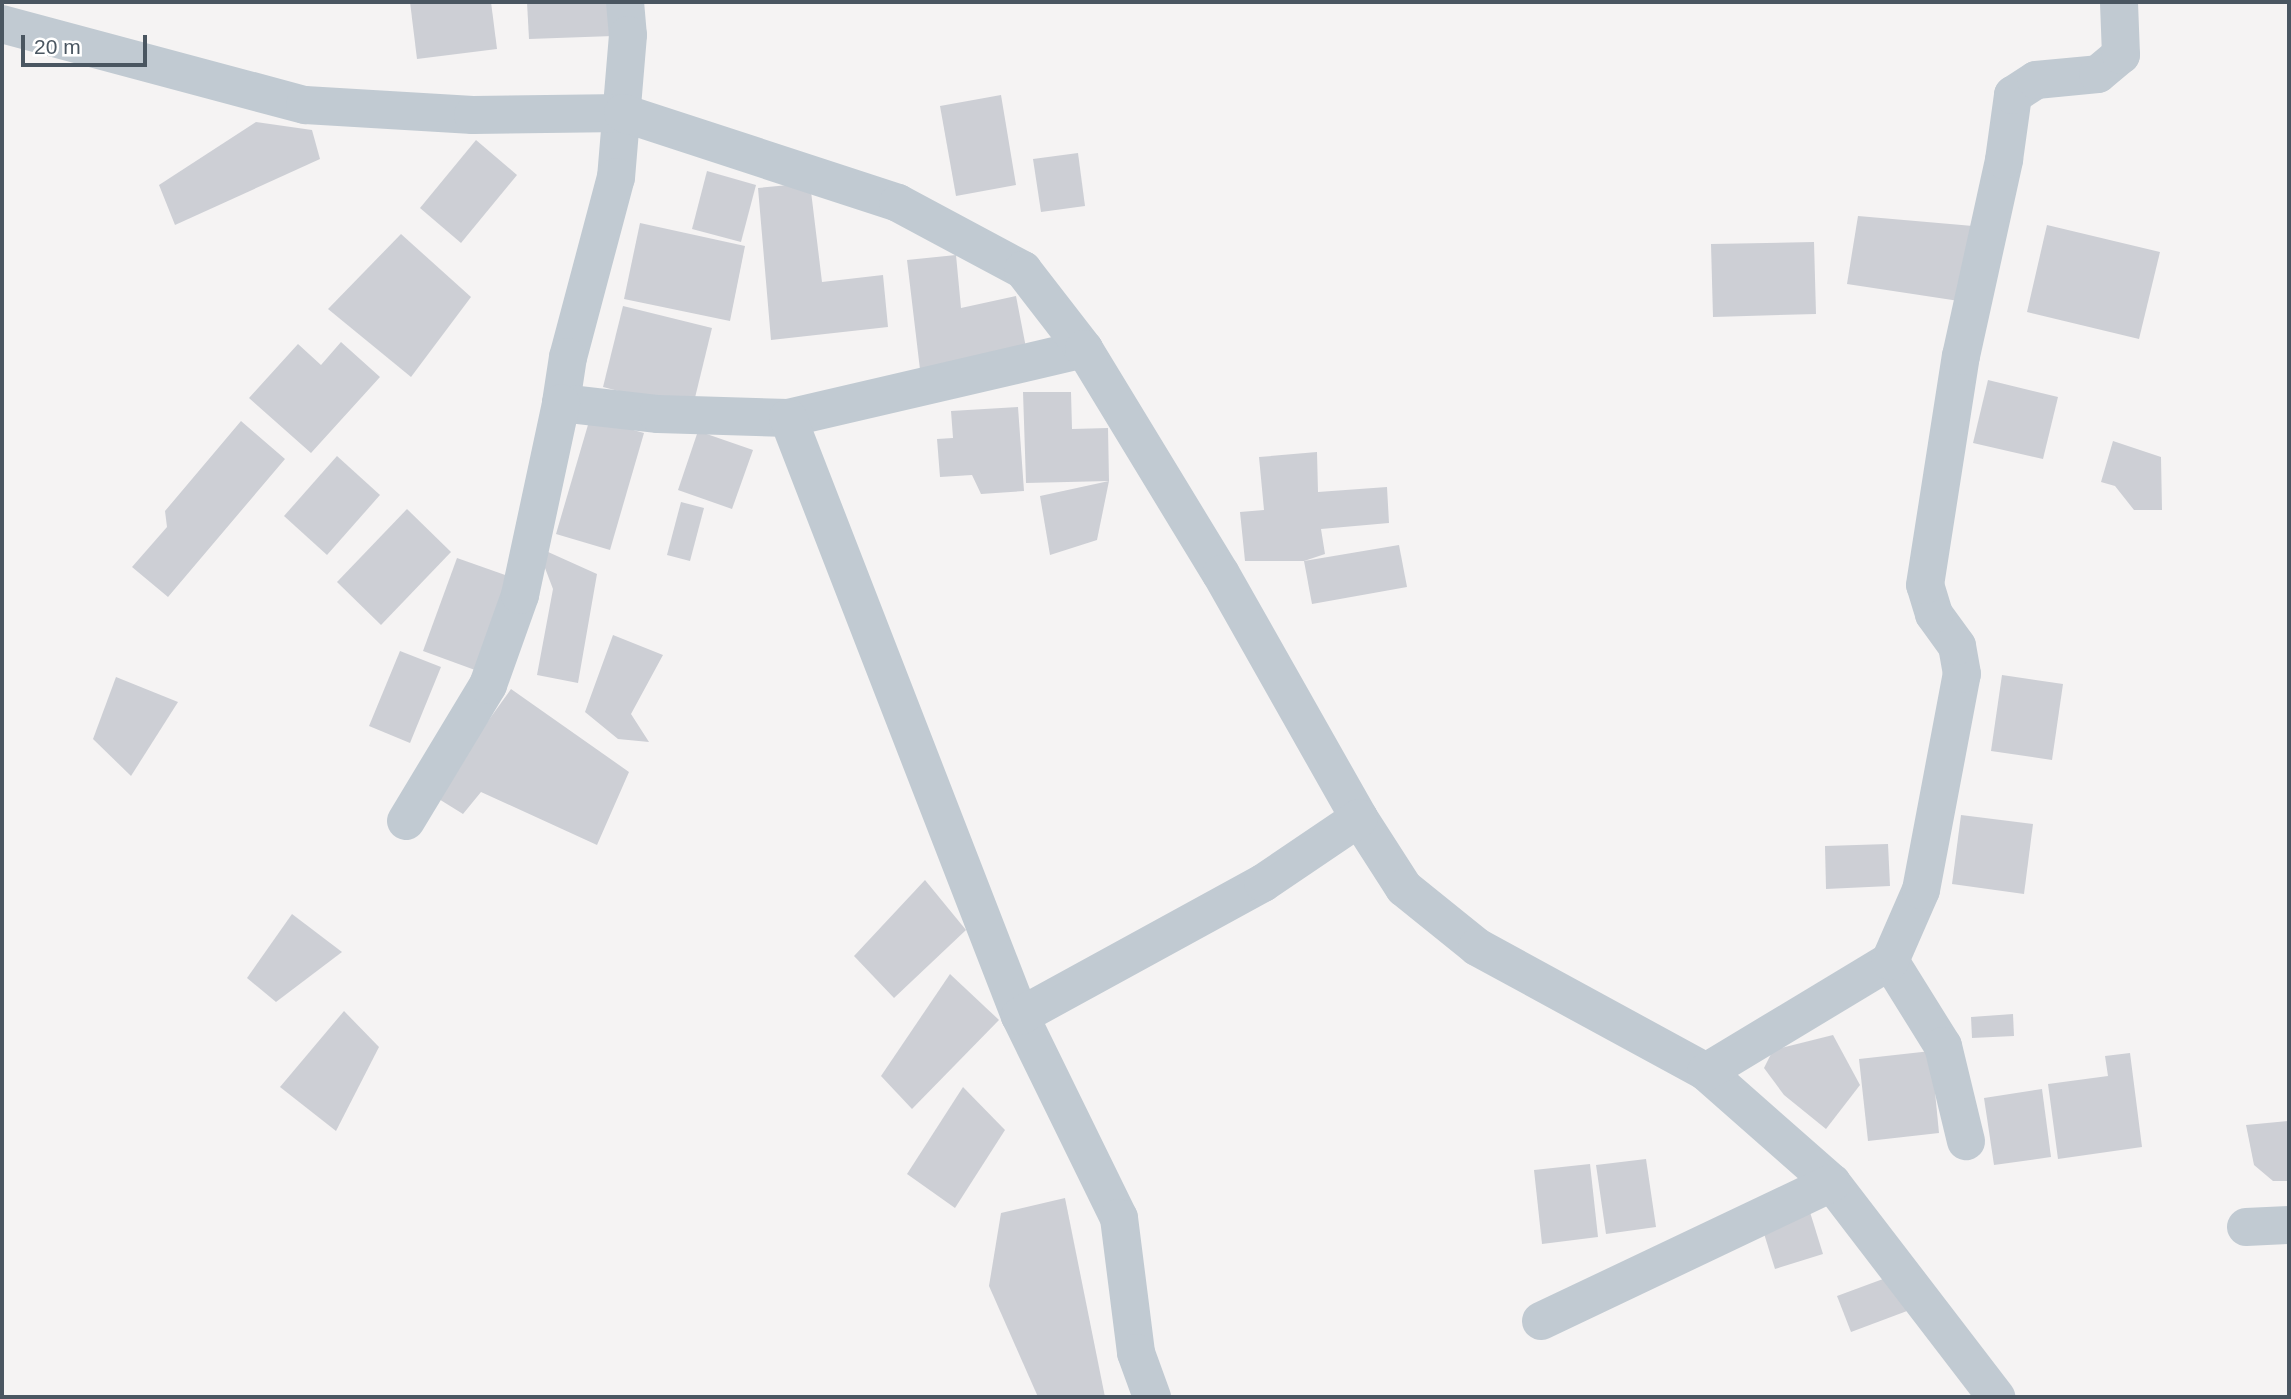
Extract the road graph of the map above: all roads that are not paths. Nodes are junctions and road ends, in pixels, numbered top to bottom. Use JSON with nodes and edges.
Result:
{"nodes":[{"id":1,"x":625,"y":2,"type":"edge"},
{"id":2,"x":2119,"y":2,"type":"edge"},
{"id":3,"x":2,"y":24,"type":"edge"},
{"id":4,"x":624,"y":113,"type":"junction"},
{"id":5,"x":1084,"y":349,"type":"junction"},
{"id":6,"x":561,"y":403,"type":"junction"},
{"id":7,"x":788,"y":418,"type":"junction"},
{"id":8,"x":1359,"y":818,"type":"junction"},
{"id":9,"x":406,"y":821,"type":"dead end"},
{"id":10,"x":1890,"y":961,"type":"junction"},
{"id":11,"x":1020,"y":1016,"type":"junction"},
{"id":12,"x":1706,"y":1072,"type":"junction"},
{"id":13,"x":1966,"y":1141,"type":"dead end"},
{"id":14,"x":1832,"y":1183,"type":"junction"},
{"id":15,"x":2289,"y":1225,"type":"edge"},
{"id":16,"x":2246,"y":1227,"type":"dead end"},
{"id":17,"x":1541,"y":1321,"type":"dead end"},
{"id":18,"x":1152,"y":1397,"type":"edge"},
{"id":19,"x":1996,"y":1397,"type":"edge"}],
"edges":[{"from":1,"to":4,"type":"street"},
{"from":2,"to":10,"type":"street"},
{"from":3,"to":4,"type":"street"},
{"from":4,"to":5,"type":"street"},
{"from":4,"to":6,"type":"street"},
{"from":5,"to":7,"type":"street"},
{"from":5,"to":8,"type":"street"},
{"from":6,"to":7,"type":"street"},
{"from":6,"to":9,"type":"street"},
{"from":7,"to":11,"type":"street"},
{"from":8,"to":11,"type":"street"},
{"from":8,"to":12,"type":"street"},
{"from":10,"to":12,"type":"street"},
{"from":10,"to":13,"type":"street"},
{"from":11,"to":18,"type":"street"},
{"from":12,"to":14,"type":"street"},
{"from":14,"to":17,"type":"street"},
{"from":14,"to":19,"type":"street"},
{"from":15,"to":16,"type":"street"}]}
